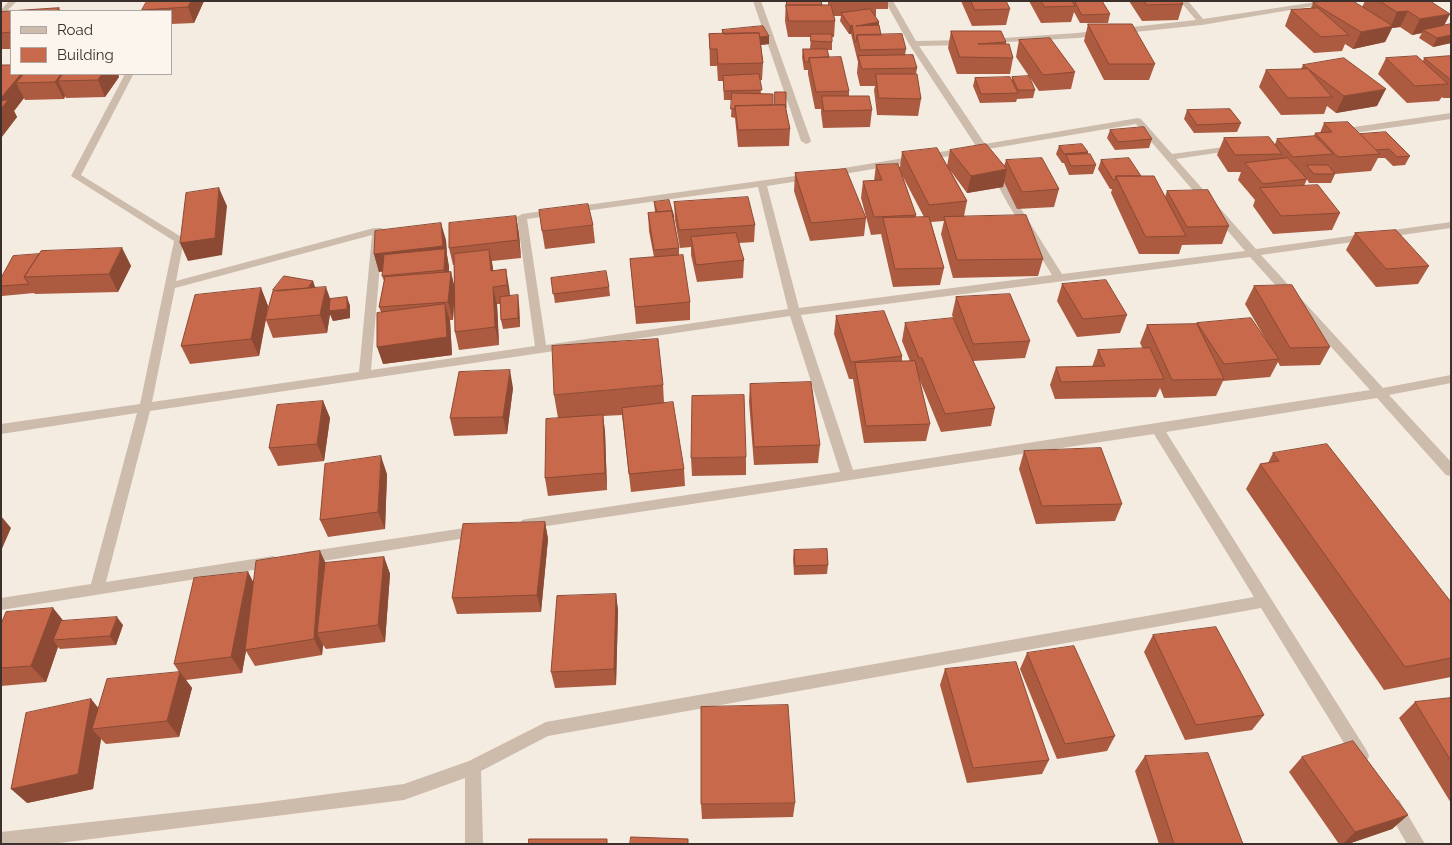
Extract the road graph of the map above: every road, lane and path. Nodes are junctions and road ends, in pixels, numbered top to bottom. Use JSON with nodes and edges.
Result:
{"nodes":[{"id":1,"x":13,"y":1,"type":"edge"},
{"id":2,"x":757,"y":1,"type":"edge"},
{"id":3,"x":889,"y":1,"type":"edge"},
{"id":4,"x":1184,"y":1,"type":"edge"},
{"id":5,"x":1339,"y":1,"type":"edge"},
{"id":6,"x":1324,"y":2,"type":"edge"},
{"id":7,"x":1,"y":15,"type":"edge"},
{"id":8,"x":1202,"y":23,"type":"junction"},
{"id":9,"x":982,"y":41,"type":"edge"},
{"id":10,"x":972,"y":42,"type":"edge"},
{"id":11,"x":913,"y":44,"type":"junction"},
{"id":12,"x":129,"y":75,"type":"edge"},
{"id":13,"x":1451,"y":116,"type":"edge"},
{"id":14,"x":1334,"y":133,"type":"edge"},
{"id":15,"x":806,"y":142,"type":"dead end"},
{"id":16,"x":1247,"y":146,"type":"edge"},
{"id":17,"x":983,"y":149,"type":"junction"},
{"id":18,"x":1169,"y":157,"type":"junction"},
{"id":19,"x":762,"y":184,"type":"junction"},
{"id":20,"x":1451,"y":225,"type":"edge"},
{"id":21,"x":1253,"y":253,"type":"junction"},
{"id":22,"x":1059,"y":278,"type":"junction"},
{"id":23,"x":170,"y":286,"type":"junction"},
{"id":24,"x":794,"y":312,"type":"junction"},
{"id":25,"x":541,"y":350,"type":"junction"},
{"id":26,"x":365,"y":376,"type":"junction"},
{"id":27,"x":1451,"y":379,"type":"edge"},
{"id":28,"x":1379,"y":393,"type":"junction"},
{"id":29,"x":145,"y":408,"type":"junction"},
{"id":30,"x":1,"y":429,"type":"edge"},
{"id":31,"x":1157,"y":429,"type":"junction"},
{"id":32,"x":1451,"y":471,"type":"edge"},
{"id":33,"x":848,"y":476,"type":"junction"},
{"id":34,"x":512,"y":526,"type":"edge"},
{"id":35,"x":492,"y":529,"type":"edge"},
{"id":36,"x":97,"y":589,"type":"junction"},
{"id":37,"x":1264,"y":601,"type":"junction"},
{"id":38,"x":1,"y":604,"type":"edge"},
{"id":39,"x":473,"y":767,"type":"junction"},
{"id":40,"x":1369,"y":768,"type":"edge"},
{"id":41,"x":1385,"y":794,"type":"edge"},
{"id":42,"x":1,"y":841,"type":"edge"},
{"id":43,"x":474,"y":844,"type":"edge"},
{"id":44,"x":1417,"y":844,"type":"edge"}],
"edges":[{"from":1,"to":7,"type":"street"},
{"from":2,"to":15,"type":"street"},
{"from":3,"to":11,"type":"street"},
{"from":4,"to":8,"type":"street"},
{"from":5,"to":6,"type":"street"},
{"from":6,"to":8,"type":"street"},
{"from":8,"to":9,"type":"street"},
{"from":10,"to":11,"type":"street"},
{"from":11,"to":17,"type":"street"},
{"from":12,"to":23,"type":"street"},
{"from":13,"to":14,"type":"street"},
{"from":16,"to":18,"type":"street"},
{"from":17,"to":18,"type":"street"},
{"from":17,"to":19,"type":"street"},
{"from":17,"to":22,"type":"street"},
{"from":18,"to":21,"type":"street"},
{"from":19,"to":24,"type":"street"},
{"from":19,"to":25,"type":"street"},
{"from":20,"to":21,"type":"street"},
{"from":21,"to":22,"type":"street"},
{"from":21,"to":28,"type":"street"},
{"from":22,"to":24,"type":"street"},
{"from":23,"to":26,"type":"street"},
{"from":23,"to":29,"type":"street"},
{"from":24,"to":25,"type":"street"},
{"from":24,"to":33,"type":"street"},
{"from":25,"to":26,"type":"street"},
{"from":26,"to":29,"type":"street"},
{"from":27,"to":28,"type":"street"},
{"from":28,"to":31,"type":"street"},
{"from":28,"to":32,"type":"street"},
{"from":29,"to":30,"type":"street"},
{"from":29,"to":36,"type":"street"},
{"from":31,"to":33,"type":"street"},
{"from":31,"to":37,"type":"street"},
{"from":33,"to":34,"type":"street"},
{"from":35,"to":36,"type":"street"},
{"from":36,"to":38,"type":"street"},
{"from":37,"to":39,"type":"street"},
{"from":37,"to":40,"type":"street"},
{"from":39,"to":42,"type":"street"},
{"from":39,"to":43,"type":"street"},
{"from":41,"to":44,"type":"street"}]}
